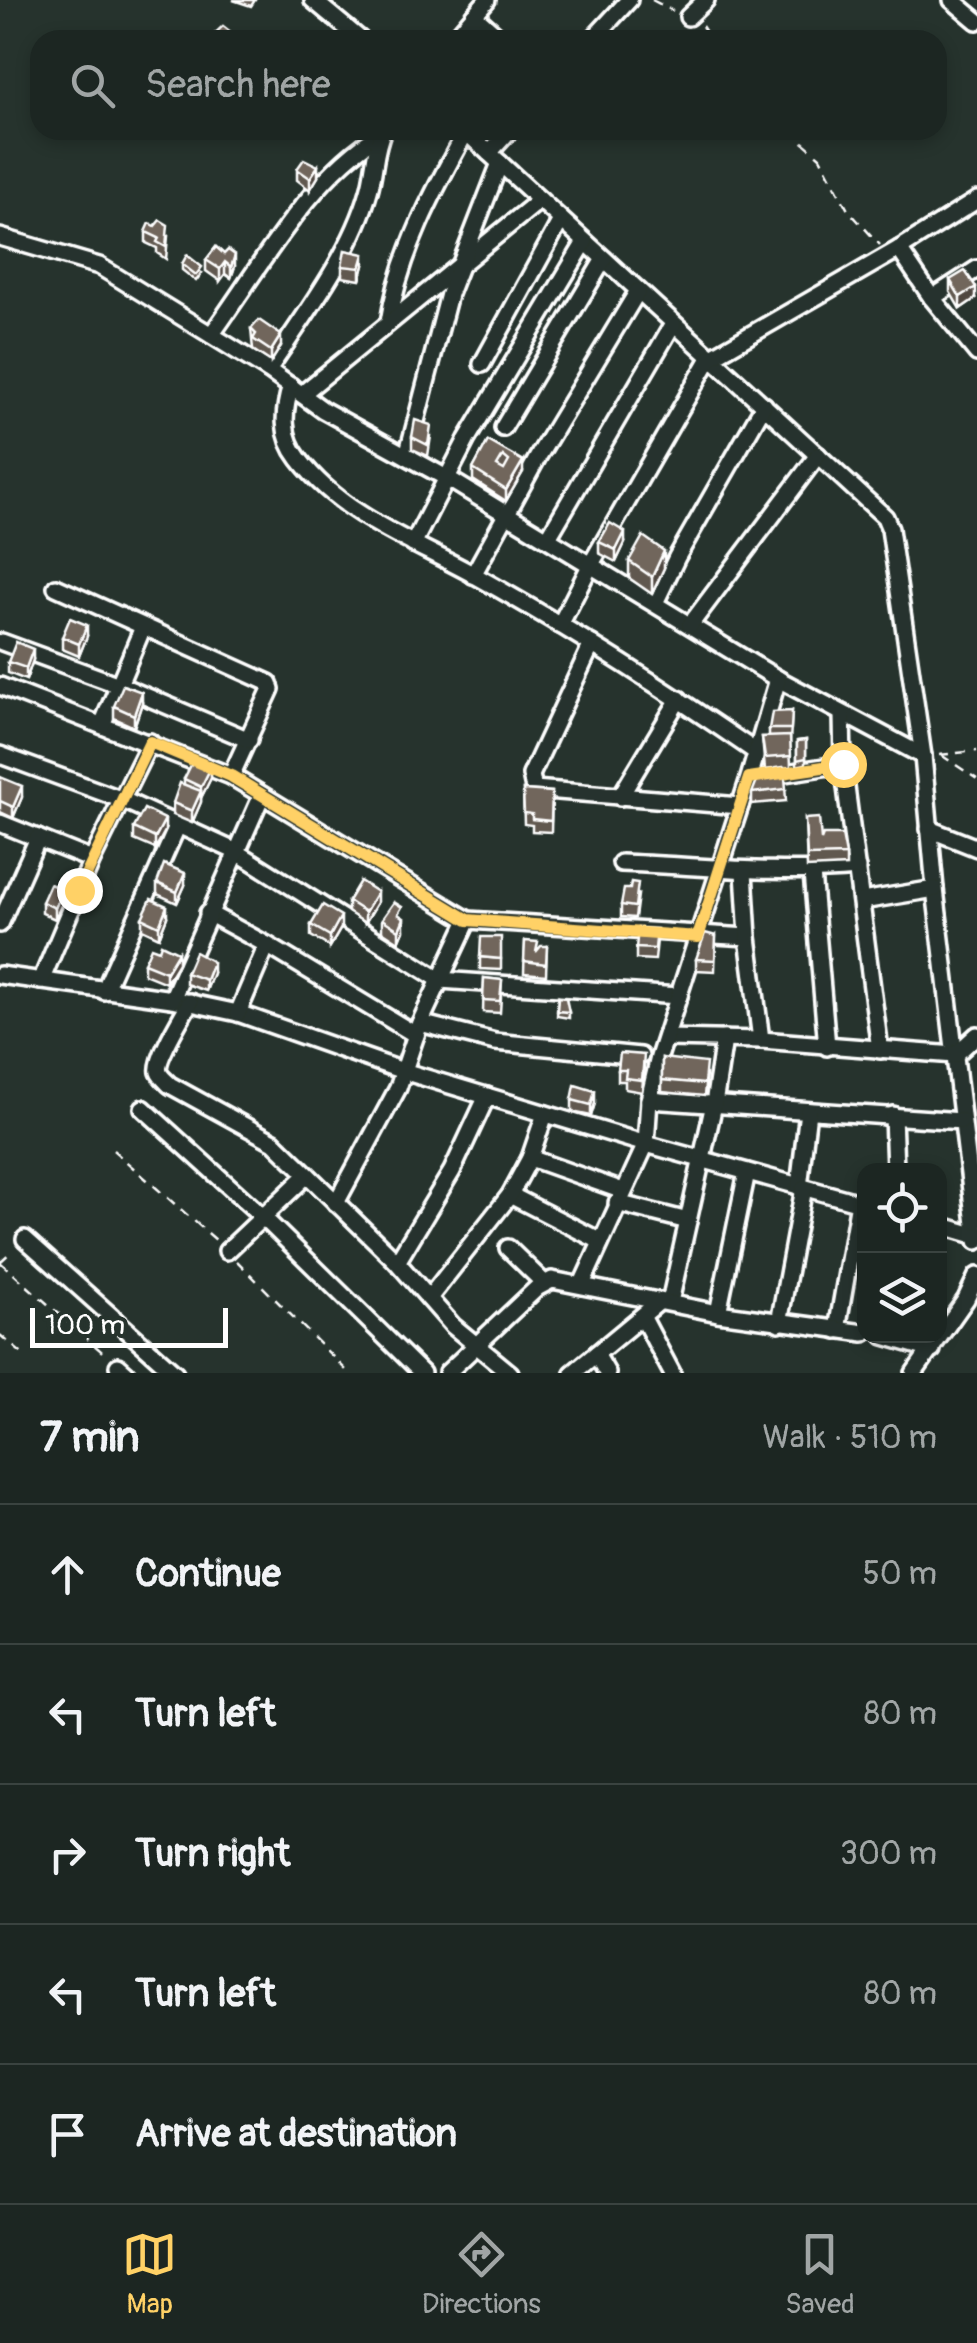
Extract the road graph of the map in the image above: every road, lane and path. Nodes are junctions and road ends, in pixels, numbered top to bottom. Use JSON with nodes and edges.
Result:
{"nodes":[{"id":1,"x":313,"y":0,"type":"edge"},
{"id":2,"x":487,"y":0,"type":"edge"},
{"id":3,"x":628,"y":0,"type":"edge"},
{"id":4,"x":706,"y":0,"type":"edge"},
{"id":5,"x":952,"y":0,"type":"edge"},
{"id":6,"x":474,"y":15,"type":"junction"},
{"id":7,"x":688,"y":18,"type":"dead end"},
{"id":8,"x":977,"y":20,"type":"edge"},
{"id":9,"x":349,"y":30,"type":"edge"},
{"id":10,"x":461,"y":30,"type":"edge"},
{"id":11,"x":491,"y":30,"type":"edge"},
{"id":12,"x":601,"y":30,"type":"edge"},
{"id":13,"x":369,"y":140,"type":"edge"},
{"id":14,"x":380,"y":140,"type":"edge"},
{"id":15,"x":460,"y":140,"type":"edge"},
{"id":16,"x":475,"y":140,"type":"edge"},
{"id":17,"x":504,"y":140,"type":"edge"},
{"id":18,"x":801,"y":140,"type":"edge"},
{"id":19,"x":494,"y":158,"type":"junction"},
{"id":20,"x":540,"y":200,"type":"junction"},
{"id":21,"x":977,"y":200,"type":"edge"},
{"id":22,"x":562,"y":220,"type":"junction"},
{"id":23,"x":0,"y":236,"type":"edge"},
{"id":24,"x":585,"y":242,"type":"junction"},
{"id":25,"x":893,"y":252,"type":"junction"},
{"id":26,"x":604,"y":259,"type":"junction"},
{"id":27,"x":460,"y":264,"type":"junction"},
{"id":28,"x":977,"y":269,"type":"edge"},
{"id":29,"x":638,"y":291,"type":"junction"},
{"id":30,"x":932,"y":298,"type":"junction"},
{"id":31,"x":390,"y":322,"type":"junction"},
{"id":32,"x":673,"y":324,"type":"junction"},
{"id":33,"x":211,"y":335,"type":"junction"},
{"id":34,"x":977,"y":353,"type":"edge"},
{"id":35,"x":710,"y":358,"type":"junction"},
{"id":36,"x":482,"y":364,"type":"dead end"},
{"id":37,"x":268,"y":370,"type":"junction"},
{"id":38,"x":296,"y":390,"type":"junction"},
{"id":39,"x":764,"y":405,"type":"junction"},
{"id":40,"x":503,"y":428,"type":"dead end"},
{"id":41,"x":818,"y":455,"type":"junction"},
{"id":42,"x":406,"y":456,"type":"junction"},
{"id":43,"x":448,"y":478,"type":"junction"},
{"id":44,"x":508,"y":514,"type":"junction"},
{"id":45,"x":548,"y":538,"type":"junction"},
{"id":46,"x":413,"y":544,"type":"junction"},
{"id":47,"x":591,"y":564,"type":"junction"},
{"id":48,"x":474,"y":575,"type":"junction"},
{"id":49,"x":56,"y":587,"type":"dead end"},
{"id":50,"x":655,"y":603,"type":"junction"},
{"id":51,"x":560,"y":625,"type":"junction"},
{"id":52,"x":690,"y":625,"type":"junction"},
{"id":53,"x":143,"y":627,"type":"junction"},
{"id":54,"x":2,"y":642,"type":"edge"},
{"id":55,"x":592,"y":644,"type":"junction"},
{"id":56,"x":778,"y":679,"type":"junction"},
{"id":57,"x":0,"y":686,"type":"edge"},
{"id":58,"x":119,"y":686,"type":"junction"},
{"id":59,"x":679,"y":699,"type":"junction"},
{"id":60,"x":842,"y":714,"type":"junction"},
{"id":61,"x":102,"y":725,"type":"junction"},
{"id":62,"x":248,"y":740,"type":"junction"},
{"id":63,"x":150,"y":742,"type":"junction"},
{"id":64,"x":756,"y":752,"type":"junction"},
{"id":65,"x":977,"y":752,"type":"edge"},
{"id":66,"x":0,"y":754,"type":"edge"},
{"id":67,"x":924,"y":756,"type":"junction"},
{"id":68,"x":843,"y":764,"type":"junction"},
{"id":69,"x":231,"y":776,"type":"junction"},
{"id":70,"x":749,"y":778,"type":"junction"},
{"id":71,"x":977,"y":780,"type":"edge"},
{"id":72,"x":262,"y":794,"type":"junction"},
{"id":73,"x":620,"y":797,"type":"junction"},
{"id":74,"x":123,"y":800,"type":"junction"},
{"id":75,"x":740,"y":806,"type":"junction"},
{"id":76,"x":0,"y":823,"type":"edge"},
{"id":77,"x":177,"y":827,"type":"junction"},
{"id":78,"x":930,"y":830,"type":"junction"},
{"id":79,"x":38,"y":838,"type":"junction"},
{"id":80,"x":977,"y":848,"type":"edge"},
{"id":81,"x":238,"y":852,"type":"junction"},
{"id":82,"x":92,"y":860,"type":"junction"},
{"id":83,"x":620,"y":864,"type":"dead end"},
{"id":84,"x":721,"y":866,"type":"junction"},
{"id":85,"x":857,"y":868,"type":"junction"},
{"id":86,"x":744,"y":872,"type":"junction"},
{"id":87,"x":812,"y":873,"type":"junction"},
{"id":88,"x":935,"y":889,"type":"junction"},
{"id":89,"x":862,"y":901,"type":"junction"},
{"id":90,"x":208,"y":912,"type":"junction"},
{"id":91,"x":468,"y":920,"type":"junction"},
{"id":92,"x":0,"y":924,"type":"edge"},
{"id":93,"x":698,"y":937,"type":"junction"},
{"id":94,"x":748,"y":937,"type":"junction"},
{"id":95,"x":267,"y":945,"type":"junction"},
{"id":96,"x":0,"y":975,"type":"edge"},
{"id":97,"x":440,"y":980,"type":"junction"},
{"id":98,"x":41,"y":981,"type":"junction"},
{"id":99,"x":104,"y":992,"type":"junction"},
{"id":100,"x":678,"y":996,"type":"junction"},
{"id":101,"x":172,"y":999,"type":"junction"},
{"id":102,"x":190,"y":1002,"type":"junction"},
{"id":103,"x":238,"y":1013,"type":"junction"},
{"id":104,"x":418,"y":1029,"type":"junction"},
{"id":105,"x":977,"y":1035,"type":"edge"},
{"id":106,"x":667,"y":1038,"type":"junction"},
{"id":107,"x":724,"y":1038,"type":"junction"},
{"id":108,"x":761,"y":1040,"type":"junction"},
{"id":109,"x":827,"y":1046,"type":"junction"},
{"id":110,"x":880,"y":1050,"type":"junction"},
{"id":111,"x":955,"y":1055,"type":"junction"},
{"id":112,"x":658,"y":1057,"type":"junction"},
{"id":113,"x":403,"y":1071,"type":"junction"},
{"id":114,"x":487,"y":1096,"type":"junction"},
{"id":115,"x":649,"y":1100,"type":"junction"},
{"id":116,"x":714,"y":1104,"type":"junction"},
{"id":117,"x":143,"y":1108,"type":"dead end"},
{"id":118,"x":808,"y":1111,"type":"junction"},
{"id":119,"x":545,"y":1114,"type":"junction"},
{"id":120,"x":893,"y":1115,"type":"junction"},
{"id":121,"x":962,"y":1121,"type":"junction"},
{"id":122,"x":646,"y":1144,"type":"junction"},
{"id":123,"x":530,"y":1158,"type":"junction"},
{"id":124,"x":702,"y":1160,"type":"junction"},
{"id":125,"x":894,"y":1163,"type":"edge"},
{"id":126,"x":748,"y":1172,"type":"junction"},
{"id":127,"x":307,"y":1175,"type":"junction"},
{"id":128,"x":801,"y":1187,"type":"junction"},
{"id":129,"x":510,"y":1195,"type":"junction"},
{"id":130,"x":620,"y":1197,"type":"junction"},
{"id":131,"x":857,"y":1202,"type":"edge"},
{"id":132,"x":336,"y":1203,"type":"junction"},
{"id":133,"x":263,"y":1217,"type":"junction"},
{"id":134,"x":688,"y":1221,"type":"junction"},
{"id":135,"x":857,"y":1227,"type":"edge"},
{"id":136,"x":947,"y":1227,"type":"edge"},
{"id":137,"x":976,"y":1237,"type":"edge"},
{"id":138,"x":25,"y":1239,"type":"joint"},
{"id":139,"x":600,"y":1241,"type":"junction"},
{"id":140,"x":508,"y":1248,"type":"dead end"},
{"id":141,"x":227,"y":1252,"type":"dead end"},
{"id":142,"x":0,"y":1262,"type":"edge"},
{"id":143,"x":397,"y":1262,"type":"junction"},
{"id":144,"x":977,"y":1276,"type":"edge"},
{"id":145,"x":544,"y":1282,"type":"junction"},
{"id":146,"x":582,"y":1284,"type":"junction"},
{"id":147,"x":429,"y":1298,"type":"junction"},
{"id":148,"x":665,"y":1302,"type":"junction"},
{"id":149,"x":718,"y":1312,"type":"junction"},
{"id":150,"x":643,"y":1318,"type":"junction"},
{"id":151,"x":779,"y":1323,"type":"junction"},
{"id":152,"x":836,"y":1330,"type":"junction"},
{"id":153,"x":857,"y":1332,"type":"edge"},
{"id":154,"x":0,"y":1334,"type":"edge"},
{"id":155,"x":908,"y":1343,"type":"edge"},
{"id":156,"x":476,"y":1346,"type":"junction"},
{"id":157,"x":932,"y":1350,"type":"junction"},
{"id":158,"x":596,"y":1354,"type":"junction"},
{"id":159,"x":27,"y":1358,"type":"dead end"},
{"id":160,"x":122,"y":1370,"type":"edge"},
{"id":161,"x":174,"y":1373,"type":"edge"},
{"id":162,"x":422,"y":1373,"type":"edge"},
{"id":163,"x":447,"y":1373,"type":"edge"},
{"id":164,"x":510,"y":1373,"type":"edge"},
{"id":165,"x":573,"y":1373,"type":"edge"},
{"id":166,"x":606,"y":1373,"type":"edge"},
{"id":167,"x":672,"y":1373,"type":"edge"},
{"id":168,"x":914,"y":1373,"type":"edge"}],
"edges":[{"from":1,"to":9,"type":"street"},
{"from":2,"to":6,"type":"street"},
{"from":3,"to":12,"type":"street"},
{"from":4,"to":7,"type":"street"},
{"from":5,"to":8,"type":"street"},
{"from":6,"to":10,"type":"street"},
{"from":6,"to":11,"type":"street"},
{"from":13,"to":33,"type":"street"},
{"from":14,"to":37,"type":"street"},
{"from":15,"to":31,"type":"street"},
{"from":16,"to":19,"type":"street"},
{"from":17,"to":19,"type":"street"},
{"from":18,"to":25,"type":"path"},
{"from":19,"to":20,"type":"street"},
{"from":19,"to":27,"type":"street"},
{"from":20,"to":22,"type":"street"},
{"from":20,"to":27,"type":"street"},
{"from":21,"to":25,"type":"street"},
{"from":22,"to":24,"type":"street"},
{"from":22,"to":36,"type":"street"},
{"from":23,"to":33,"type":"street"},
{"from":24,"to":26,"type":"street"},
{"from":24,"to":43,"type":"street"},
{"from":25,"to":30,"type":"street"},
{"from":25,"to":35,"type":"street"},
{"from":26,"to":29,"type":"street"},
{"from":26,"to":40,"type":"street"},
{"from":27,"to":31,"type":"street"},
{"from":27,"to":42,"type":"street"},
{"from":28,"to":30,"type":"street"},
{"from":29,"to":32,"type":"street"},
{"from":29,"to":44,"type":"street"},
{"from":30,"to":34,"type":"street"},
{"from":31,"to":38,"type":"street"},
{"from":32,"to":35,"type":"street"},
{"from":32,"to":45,"type":"street"},
{"from":33,"to":37,"type":"street"},
{"from":35,"to":39,"type":"street"},
{"from":35,"to":47,"type":"street"},
{"from":37,"to":38,"type":"street"},
{"from":38,"to":42,"type":"street"},
{"from":38,"to":46,"type":"street"},
{"from":39,"to":41,"type":"street"},
{"from":39,"to":50,"type":"street"},
{"from":41,"to":52,"type":"street"},
{"from":41,"to":67,"type":"street"},
{"from":42,"to":43,"type":"street"},
{"from":43,"to":44,"type":"street"},
{"from":43,"to":46,"type":"street"},
{"from":44,"to":45,"type":"street"},
{"from":44,"to":48,"type":"street"},
{"from":45,"to":47,"type":"street"},
{"from":46,"to":48,"type":"street"},
{"from":47,"to":50,"type":"street"},
{"from":47,"to":51,"type":"street"},
{"from":48,"to":51,"type":"street"},
{"from":49,"to":53,"type":"street"},
{"from":50,"to":52,"type":"street"},
{"from":51,"to":55,"type":"street"},
{"from":52,"to":56,"type":"street"},
{"from":53,"to":58,"type":"street"},
{"from":53,"to":62,"type":"street"},
{"from":54,"to":58,"type":"street"},
{"from":55,"to":59,"type":"street"},
{"from":55,"to":73,"type":"street"},
{"from":56,"to":60,"type":"street"},
{"from":56,"to":64,"type":"street"},
{"from":57,"to":61,"type":"street"},
{"from":58,"to":61,"type":"street"},
{"from":58,"to":62,"type":"street"},
{"from":59,"to":64,"type":"street"},
{"from":59,"to":73,"type":"street"},
{"from":60,"to":67,"type":"street"},
{"from":60,"to":68,"type":"street"},
{"from":61,"to":63,"type":"street"},
{"from":62,"to":69,"type":"street"},
{"from":63,"to":69,"type":"street"},
{"from":63,"to":74,"type":"street"},
{"from":64,"to":70,"type":"street"},
{"from":65,"to":71,"type":"path"},
{"from":66,"to":74,"type":"street"},
{"from":67,"to":78,"type":"street"},
{"from":68,"to":70,"type":"street"},
{"from":68,"to":85,"type":"street"},
{"from":69,"to":72,"type":"street"},
{"from":70,"to":75,"type":"street"},
{"from":72,"to":81,"type":"street"},
{"from":72,"to":91,"type":"street"},
{"from":73,"to":75,"type":"street"},
{"from":74,"to":77,"type":"street"},
{"from":74,"to":82,"type":"street"},
{"from":75,"to":84,"type":"street"},
{"from":76,"to":79,"type":"street"},
{"from":77,"to":81,"type":"street"},
{"from":77,"to":99,"type":"street"},
{"from":78,"to":80,"type":"street"},
{"from":78,"to":88,"type":"street"},
{"from":79,"to":82,"type":"street"},
{"from":79,"to":92,"type":"street"},
{"from":81,"to":90,"type":"street"},
{"from":81,"to":97,"type":"street"},
{"from":82,"to":98,"type":"street"},
{"from":83,"to":84,"type":"street"},
{"from":84,"to":86,"type":"street"},
{"from":84,"to":93,"type":"street"},
{"from":85,"to":87,"type":"street"},
{"from":85,"to":89,"type":"street"},
{"from":86,"to":87,"type":"street"},
{"from":86,"to":94,"type":"street"},
{"from":87,"to":109,"type":"street"},
{"from":88,"to":89,"type":"street"},
{"from":88,"to":111,"type":"street"},
{"from":89,"to":110,"type":"street"},
{"from":90,"to":95,"type":"street"},
{"from":90,"to":101,"type":"street"},
{"from":91,"to":93,"type":"street"},
{"from":91,"to":97,"type":"street"},
{"from":93,"to":94,"type":"street"},
{"from":93,"to":100,"type":"street"},
{"from":94,"to":108,"type":"street"},
{"from":95,"to":103,"type":"street"},
{"from":95,"to":104,"type":"street"},
{"from":96,"to":98,"type":"street"},
{"from":97,"to":100,"type":"street"},
{"from":97,"to":104,"type":"street"},
{"from":98,"to":99,"type":"street"},
{"from":99,"to":101,"type":"street"},
{"from":100,"to":106,"type":"street"},
{"from":101,"to":102,"type":"street"},
{"from":102,"to":103,"type":"street"},
{"from":102,"to":127,"type":"street"},
{"from":103,"to":113,"type":"street"},
{"from":104,"to":112,"type":"street"},
{"from":104,"to":113,"type":"street"},
{"from":105,"to":111,"type":"street"},
{"from":106,"to":107,"type":"street"},
{"from":106,"to":112,"type":"street"},
{"from":107,"to":108,"type":"street"},
{"from":107,"to":116,"type":"street"},
{"from":108,"to":109,"type":"street"},
{"from":109,"to":110,"type":"street"},
{"from":110,"to":111,"type":"street"},
{"from":111,"to":121,"type":"street"},
{"from":112,"to":115,"type":"street"},
{"from":113,"to":114,"type":"street"},
{"from":113,"to":132,"type":"street"},
{"from":114,"to":119,"type":"street"},
{"from":114,"to":143,"type":"street"},
{"from":115,"to":116,"type":"street"},
{"from":115,"to":122,"type":"street"},
{"from":116,"to":118,"type":"street"},
{"from":116,"to":124,"type":"street"},
{"from":117,"to":133,"type":"street"},
{"from":118,"to":120,"type":"street"},
{"from":118,"to":128,"type":"street"},
{"from":119,"to":122,"type":"street"},
{"from":119,"to":123,"type":"street"},
{"from":120,"to":121,"type":"street"},
{"from":120,"to":125,"type":"street"},
{"from":121,"to":137,"type":"street"},
{"from":122,"to":124,"type":"street"},
{"from":122,"to":130,"type":"street"},
{"from":123,"to":129,"type":"street"},
{"from":123,"to":130,"type":"street"},
{"from":124,"to":126,"type":"street"},
{"from":124,"to":134,"type":"street"},
{"from":126,"to":128,"type":"street"},
{"from":126,"to":149,"type":"street"},
{"from":127,"to":132,"type":"street"},
{"from":127,"to":133,"type":"street"},
{"from":128,"to":131,"type":"street"},
{"from":128,"to":151,"type":"street"},
{"from":129,"to":139,"type":"street"},
{"from":129,"to":147,"type":"street"},
{"from":130,"to":134,"type":"street"},
{"from":130,"to":139,"type":"street"},
{"from":132,"to":143,"type":"street"},
{"from":133,"to":141,"type":"street"},
{"from":133,"to":162,"type":"street"},
{"from":134,"to":148,"type":"street"},
{"from":135,"to":152,"type":"street"},
{"from":136,"to":137,"type":"street"},
{"from":138,"to":142,"type":"path"},
{"from":138,"to":161,"type":"street"},
{"from":139,"to":146,"type":"street"},
{"from":140,"to":145,"type":"street"},
{"from":142,"to":160,"type":"path"},
{"from":143,"to":147,"type":"street"},
{"from":144,"to":157,"type":"street"},
{"from":145,"to":146,"type":"street"},
{"from":145,"to":156,"type":"street"},
{"from":146,"to":148,"type":"street"},
{"from":147,"to":156,"type":"street"},
{"from":148,"to":149,"type":"street"},
{"from":148,"to":150,"type":"street"},
{"from":149,"to":151,"type":"street"},
{"from":150,"to":158,"type":"street"},
{"from":150,"to":167,"type":"street"},
{"from":151,"to":152,"type":"street"},
{"from":152,"to":153,"type":"street"},
{"from":154,"to":159,"type":"path"},
{"from":155,"to":157,"type":"street"},
{"from":156,"to":163,"type":"street"},
{"from":156,"to":164,"type":"street"},
{"from":157,"to":168,"type":"street"},
{"from":158,"to":165,"type":"street"},
{"from":158,"to":166,"type":"street"}]}
